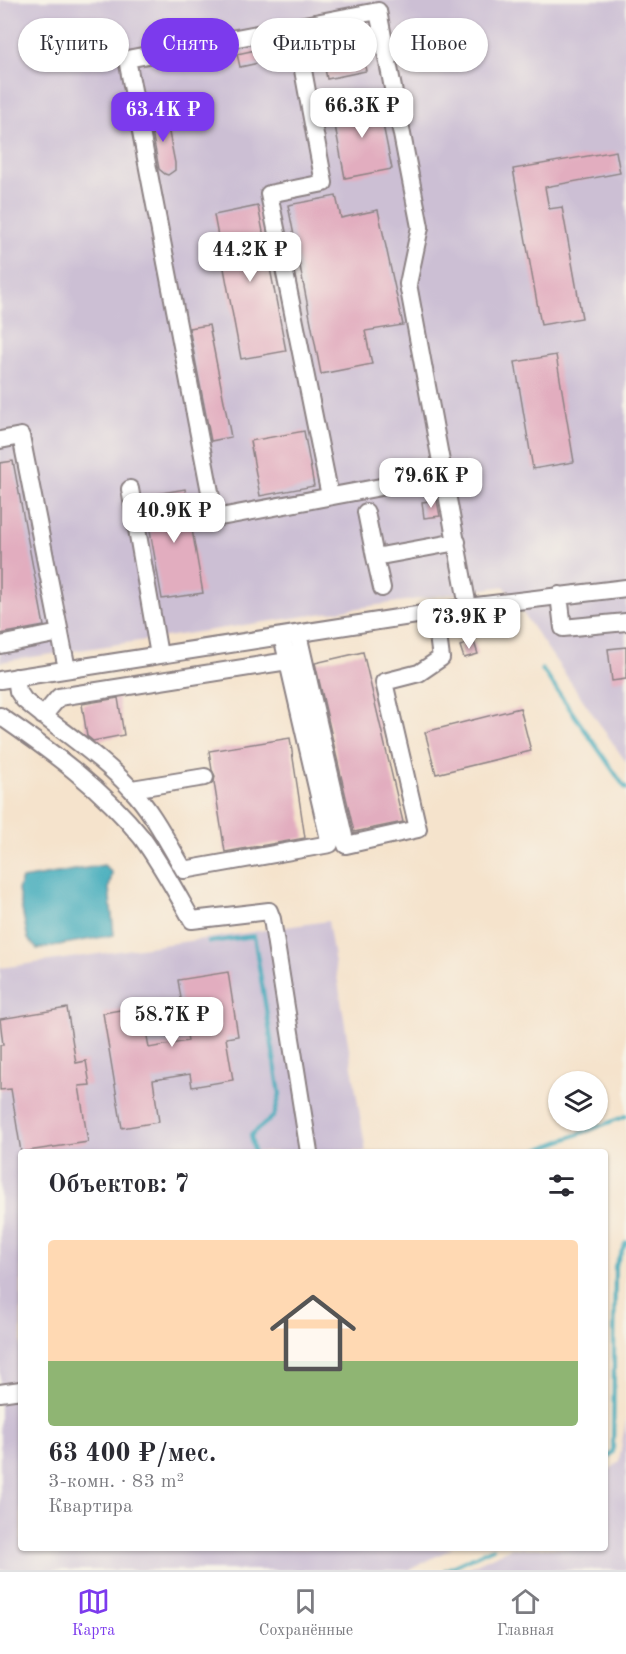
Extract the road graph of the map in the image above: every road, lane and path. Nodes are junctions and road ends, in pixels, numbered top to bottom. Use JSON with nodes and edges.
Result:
{"nodes":[{"id":1,"x":342,"y":18,"type":"edge"},
{"id":2,"x":251,"y":35,"type":"edge"},
{"id":3,"x":303,"y":72,"type":"edge"},
{"id":4,"x":0,"y":440,"type":"edge"},
{"id":5,"x":445,"y":475,"type":"junction"},
{"id":6,"x":130,"y":489,"type":"dead end"},
{"id":7,"x":330,"y":496,"type":"junction"},
{"id":8,"x":366,"y":512,"type":"dead end"},
{"id":9,"x":457,"y":542,"type":"junction"},
{"id":10,"x":375,"y":557,"type":"junction"},
{"id":11,"x":382,"y":588,"type":"dead end"},
{"id":12,"x":626,"y":588,"type":"edge"},
{"id":13,"x":559,"y":595,"type":"junction"},
{"id":14,"x":468,"y":607,"type":"junction"},
{"id":15,"x":435,"y":613,"type":"junction"},
{"id":16,"x":626,"y":622,"type":"edge"},
{"id":17,"x":60,"y":633,"type":"junction"},
{"id":18,"x":290,"y":635,"type":"junction"},
{"id":19,"x":0,"y":645,"type":"edge"},
{"id":20,"x":159,"y":655,"type":"junction"},
{"id":21,"x":288,"y":661,"type":"junction"},
{"id":22,"x":67,"y":669,"type":"junction"},
{"id":23,"x":8,"y":679,"type":"edge"},
{"id":24,"x":0,"y":716,"type":"edge"},
{"id":25,"x":43,"y":716,"type":"junction"},
{"id":26,"x":205,"y":777,"type":"dead end"},
{"id":27,"x":132,"y":789,"type":"junction"},
{"id":28,"x":309,"y":1149,"type":"edge"},
{"id":29,"x":18,"y":1390,"type":"edge"},
{"id":30,"x":0,"y":1393,"type":"edge"}],
"edges":[{"from":1,"to":5,"type":"lane"},
{"from":2,"to":7,"type":"lane"},
{"from":3,"to":7,"type":"lane"},
{"from":4,"to":17,"type":"lane"},
{"from":5,"to":7,"type":"lane"},
{"from":5,"to":9,"type":"lane"},
{"from":6,"to":20,"type":"lane"},
{"from":8,"to":10,"type":"lane"},
{"from":9,"to":10,"type":"lane"},
{"from":9,"to":14,"type":"lane"},
{"from":10,"to":11,"type":"lane"},
{"from":12,"to":13,"type":"lane"},
{"from":13,"to":14,"type":"lane"},
{"from":13,"to":16,"type":"lane"},
{"from":14,"to":15,"type":"lane"},
{"from":15,"to":18,"type":"lane"},
{"from":15,"to":18,"type":"lane"},
{"from":17,"to":19,"type":"lane"},
{"from":17,"to":22,"type":"lane"},
{"from":18,"to":20,"type":"lane"},
{"from":18,"to":21,"type":"lane"},
{"from":20,"to":22,"type":"lane"},
{"from":21,"to":25,"type":"lane"},
{"from":21,"to":27,"type":"lane"},
{"from":22,"to":23,"type":"lane"},
{"from":23,"to":25,"type":"lane"},
{"from":24,"to":28,"type":"lane"},
{"from":25,"to":27,"type":"lane"},
{"from":26,"to":27,"type":"lane"},
{"from":29,"to":30,"type":"lane"}]}
